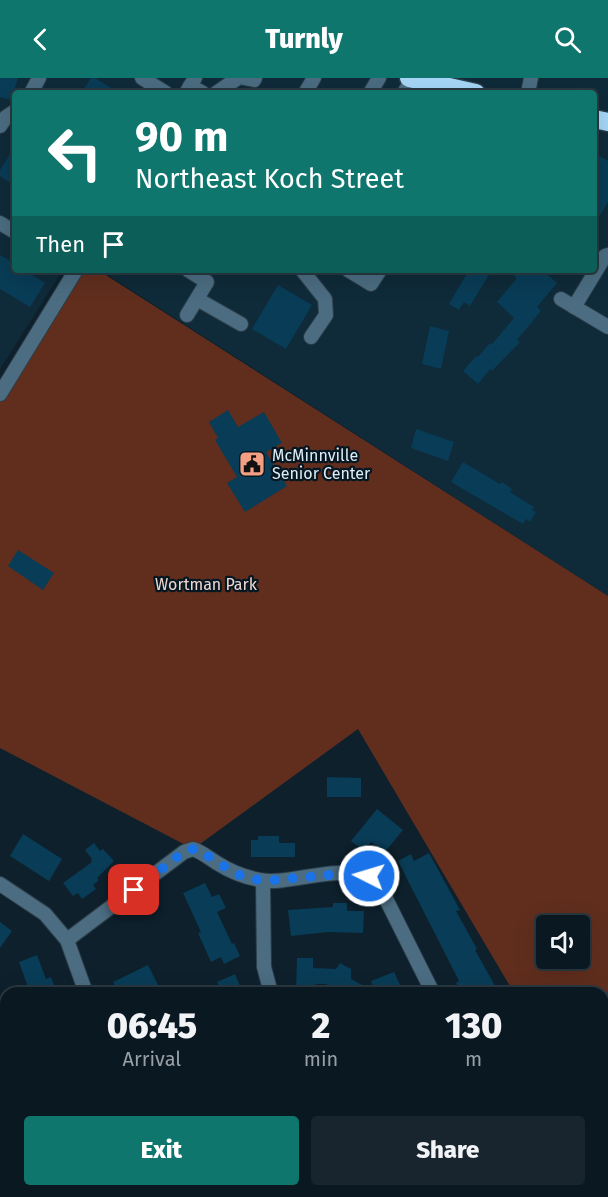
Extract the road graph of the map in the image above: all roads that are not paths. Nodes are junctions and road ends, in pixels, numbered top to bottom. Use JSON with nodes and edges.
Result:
{"nodes":[{"id":1,"x":142,"y":78,"type":"edge"},
{"id":2,"x":238,"y":78,"type":"edge"},
{"id":3,"x":243,"y":78,"type":"edge"},
{"id":4,"x":255,"y":78,"type":"edge"},
{"id":5,"x":411,"y":78,"type":"edge"},
{"id":6,"x":161,"y":90,"type":"edge"},
{"id":7,"x":220,"y":90,"type":"edge"},
{"id":8,"x":443,"y":90,"type":"edge"},
{"id":9,"x":12,"y":113,"type":"edge"},
{"id":10,"x":0,"y":126,"type":"edge"},
{"id":11,"x":608,"y":255,"type":"edge"},
{"id":12,"x":597,"y":269,"type":"edge"},
{"id":13,"x":74,"y":273,"type":"edge"},
{"id":14,"x":193,"y":273,"type":"edge"},
{"id":15,"x":304,"y":273,"type":"edge"},
{"id":16,"x":353,"y":273,"type":"edge"},
{"id":17,"x":378,"y":273,"type":"edge"},
{"id":18,"x":595,"y":273,"type":"edge"},
{"id":19,"x":197,"y":298,"type":"junction"},
{"id":20,"x":561,"y":299,"type":"dead end"},
{"id":21,"x":574,"y":307,"type":"junction"},
{"id":22,"x":188,"y":315,"type":"dead end"},
{"id":23,"x":242,"y":324,"type":"dead end"},
{"id":24,"x":608,"y":327,"type":"edge"},
{"id":25,"x":311,"y":337,"type":"dead end"},
{"id":26,"x":0,"y":394,"type":"edge"},
{"id":27,"x":263,"y":881,"type":"junction"},
{"id":28,"x":0,"y":884,"type":"edge"},
{"id":29,"x":67,"y":940,"type":"junction"},
{"id":30,"x":84,"y":987,"type":"edge"},
{"id":31,"x":269,"y":987,"type":"edge"},
{"id":32,"x":431,"y":987,"type":"edge"}],
"edges":[{"from":1,"to":6,"type":"street"},
{"from":2,"to":7,"type":"street"},
{"from":3,"to":4,"type":"street"},
{"from":5,"to":8,"type":"highway"},
{"from":9,"to":10,"type":"street"},
{"from":11,"to":12,"type":"street"},
{"from":13,"to":26,"type":"street"},
{"from":14,"to":19,"type":"street"},
{"from":15,"to":25,"type":"street"},
{"from":16,"to":17,"type":"street"},
{"from":18,"to":21,"type":"street"},
{"from":19,"to":22,"type":"street"},
{"from":19,"to":23,"type":"street"},
{"from":20,"to":21,"type":"street"},
{"from":21,"to":24,"type":"street"},
{"from":27,"to":29,"type":"street"},
{"from":27,"to":31,"type":"street"},
{"from":27,"to":32,"type":"street"},
{"from":28,"to":29,"type":"street"},
{"from":29,"to":30,"type":"street"}]}
